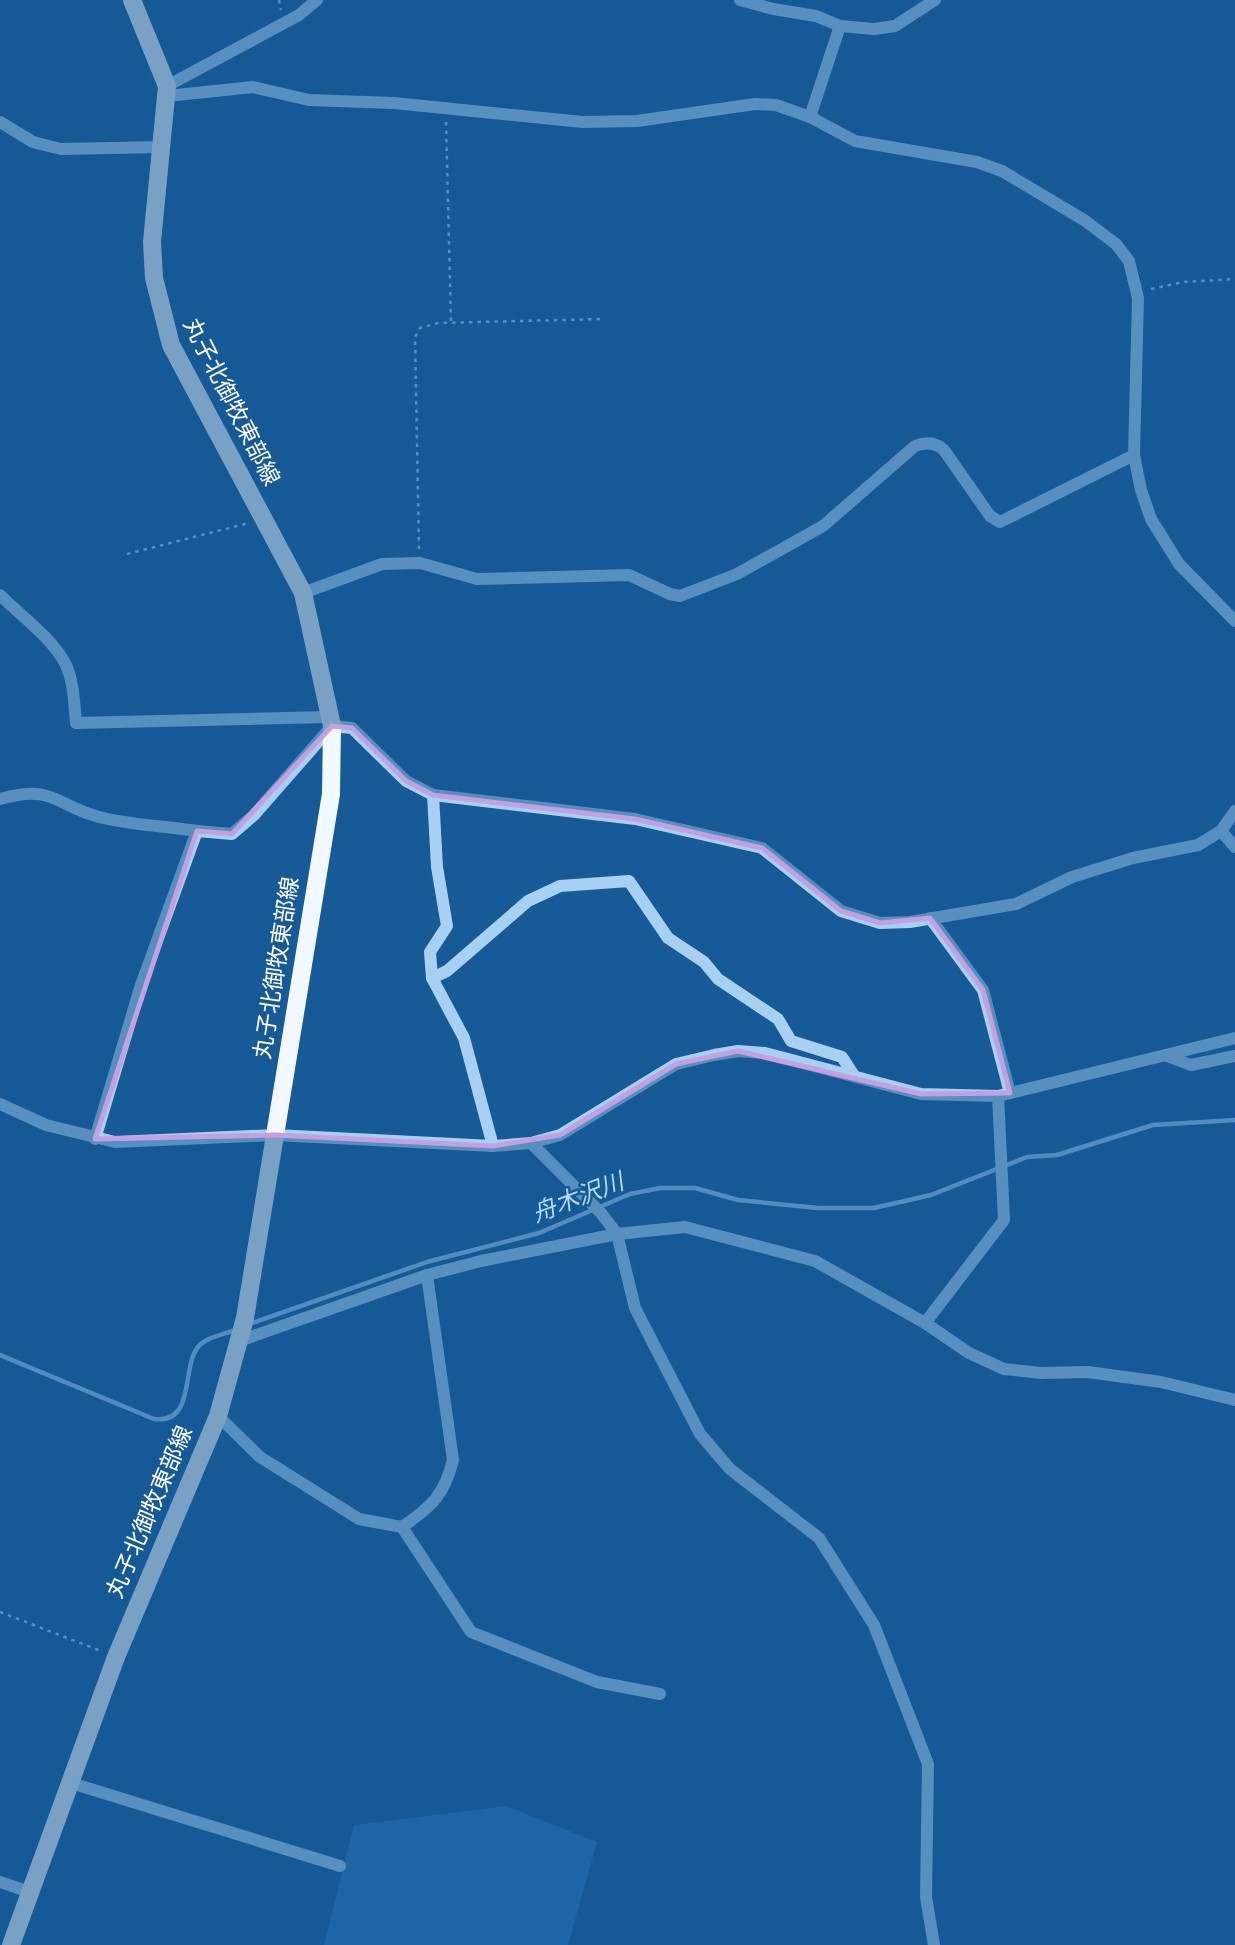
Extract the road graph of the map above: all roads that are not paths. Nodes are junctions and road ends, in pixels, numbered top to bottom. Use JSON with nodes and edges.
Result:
{"nodes":[{"id":1,"x":132,"y":0,"type":"edge"},
{"id":2,"x":317,"y":0,"type":"edge"},
{"id":3,"x":740,"y":0,"type":"edge"},
{"id":4,"x":932,"y":1,"type":"edge"},
{"id":5,"x":839,"y":26,"type":"junction"},
{"id":6,"x":167,"y":91,"type":"junction"},
{"id":7,"x":810,"y":117,"type":"junction"},
{"id":8,"x":0,"y":122,"type":"edge"},
{"id":9,"x":162,"y":147,"type":"junction"},
{"id":10,"x":1133,"y":455,"type":"junction"},
{"id":11,"x":303,"y":593,"type":"junction"},
{"id":12,"x":0,"y":595,"type":"edge"},
{"id":13,"x":1235,"y":621,"type":"edge"},
{"id":14,"x":331,"y":722,"type":"junction"},
{"id":15,"x":433,"y":796,"type":"junction"},
{"id":16,"x":0,"y":799,"type":"edge"},
{"id":17,"x":1235,"y":811,"type":"edge"},
{"id":18,"x":197,"y":831,"type":"junction"},
{"id":19,"x":1220,"y":831,"type":"junction"},
{"id":20,"x":1235,"y":847,"type":"edge"},
{"id":21,"x":930,"y":918,"type":"junction"},
{"id":22,"x":432,"y":978,"type":"junction"},
{"id":23,"x":1235,"y":1038,"type":"edge"},
{"id":24,"x":1167,"y":1056,"type":"junction"},
{"id":25,"x":1235,"y":1056,"type":"edge"},
{"id":26,"x":853,"y":1074,"type":"junction"},
{"id":27,"x":1004,"y":1095,"type":"junction"},
{"id":28,"x":0,"y":1104,"type":"edge"},
{"id":29,"x":275,"y":1135,"type":"junction"},
{"id":30,"x":95,"y":1139,"type":"junction"},
{"id":31,"x":531,"y":1143,"type":"junction"},
{"id":32,"x":493,"y":1146,"type":"junction"},
{"id":33,"x":617,"y":1234,"type":"junction"},
{"id":34,"x":428,"y":1275,"type":"junction"},
{"id":35,"x":925,"y":1323,"type":"junction"},
{"id":36,"x":239,"y":1341,"type":"junction"},
{"id":37,"x":1235,"y":1400,"type":"edge"},
{"id":38,"x":218,"y":1416,"type":"junction"},
{"id":39,"x":402,"y":1527,"type":"junction"},
{"id":40,"x":660,"y":1695,"type":"dead end"},
{"id":41,"x":71,"y":1783,"type":"junction"},
{"id":42,"x":340,"y":1866,"type":"dead end"},
{"id":43,"x":0,"y":1882,"type":"edge"},
{"id":44,"x":30,"y":1892,"type":"junction"},
{"id":45,"x":11,"y":1945,"type":"edge"},
{"id":46,"x":934,"y":1945,"type":"edge"}],
"edges":[{"from":1,"to":6,"type":"main road","name":"丸子北御牧東部線"},
{"from":2,"to":6,"type":"street"},
{"from":3,"to":5,"type":"street"},
{"from":4,"to":5,"type":"street"},
{"from":5,"to":7,"type":"street"},
{"from":6,"to":7,"type":"street"},
{"from":6,"to":9,"type":"main road","name":"丸子北御牧東部線"},
{"from":7,"to":10,"type":"street"},
{"from":8,"to":9,"type":"street"},
{"from":9,"to":11,"type":"main road","name":"丸子北御牧東部線"},
{"from":10,"to":11,"type":"street"},
{"from":10,"to":13,"type":"street"},
{"from":11,"to":14,"type":"main road","name":"丸子北御牧東部線"},
{"from":12,"to":14,"type":"street"},
{"from":14,"to":15,"type":"street"},
{"from":14,"to":18,"type":"street"},
{"from":14,"to":29,"type":"main road","name":"丸子北御牧東部線"},
{"from":15,"to":21,"type":"street"},
{"from":15,"to":22,"type":"street"},
{"from":16,"to":18,"type":"street"},
{"from":17,"to":19,"type":"street"},
{"from":18,"to":30,"type":"street"},
{"from":19,"to":20,"type":"street"},
{"from":19,"to":21,"type":"street"},
{"from":21,"to":27,"type":"street"},
{"from":22,"to":26,"type":"street"},
{"from":22,"to":32,"type":"street"},
{"from":23,"to":24,"type":"street"},
{"from":24,"to":25,"type":"street"},
{"from":24,"to":27,"type":"street"},
{"from":26,"to":27,"type":"street"},
{"from":26,"to":31,"type":"street"},
{"from":27,"to":35,"type":"street"},
{"from":28,"to":30,"type":"street"},
{"from":29,"to":30,"type":"street"},
{"from":29,"to":32,"type":"street"},
{"from":29,"to":36,"type":"main road","name":"丸子北御牧東部線"},
{"from":31,"to":32,"type":"street"},
{"from":31,"to":33,"type":"street"},
{"from":33,"to":34,"type":"street"},
{"from":33,"to":35,"type":"street"},
{"from":33,"to":46,"type":"street"},
{"from":34,"to":36,"type":"street"},
{"from":34,"to":39,"type":"street"},
{"from":35,"to":37,"type":"street"},
{"from":36,"to":38,"type":"main road","name":"丸子北御牧東部線"},
{"from":38,"to":39,"type":"street"},
{"from":38,"to":41,"type":"main road","name":"丸子北御牧東部線"},
{"from":39,"to":40,"type":"street"},
{"from":41,"to":42,"type":"street"},
{"from":41,"to":44,"type":"main road","name":"丸子北御牧東部線"},
{"from":43,"to":44,"type":"street"},
{"from":44,"to":45,"type":"main road","name":"丸子北御牧東部線"}]}
